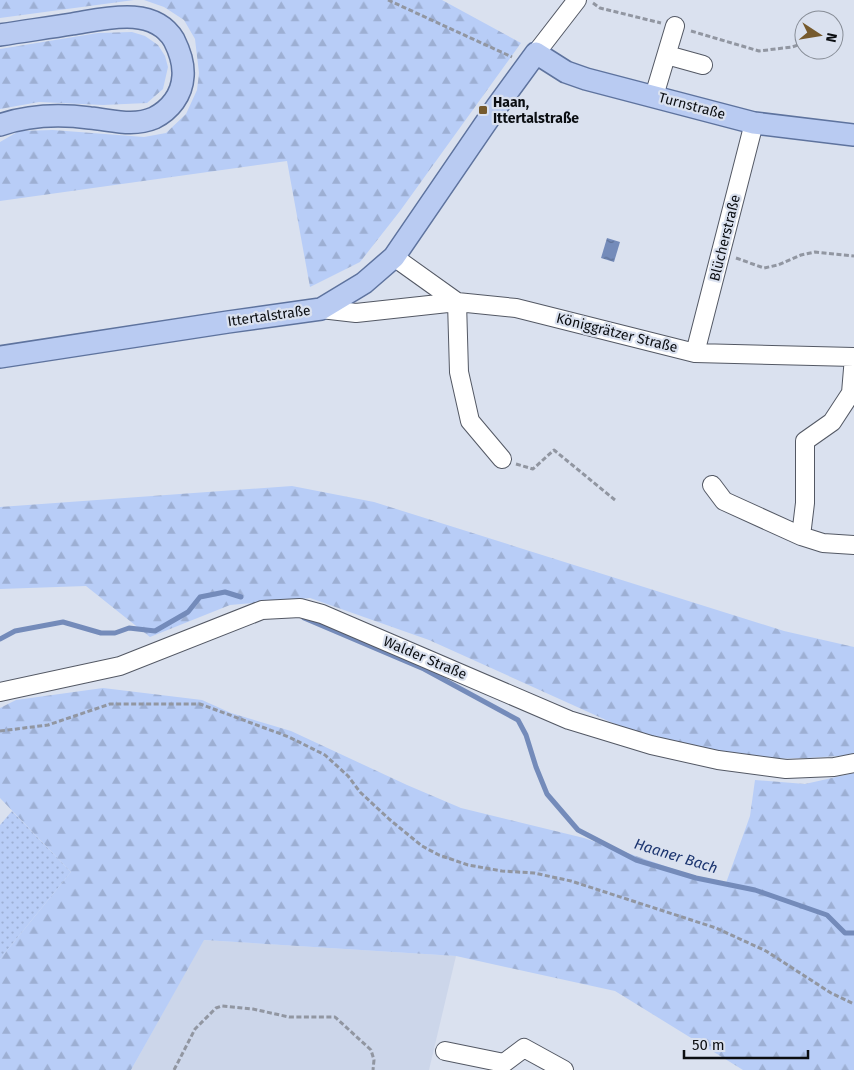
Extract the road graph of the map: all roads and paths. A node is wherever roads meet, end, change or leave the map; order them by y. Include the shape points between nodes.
1 (388, 0) edge
2 (577, 0) edge
3 (588, 0) edge
4 (675, 26) junction
5 (0, 35) edge
6 (794, 46) edge
7 (667, 55) junction
8 (532, 59) junction
9 (703, 65) dead end
10 (654, 96) junction
11 (754, 124) junction
12 (0, 125) edge
13 (854, 135) edge
14 (720, 254) junction
15 (854, 256) edge
16 (394, 257) junction
17 (457, 302) junction
18 (321, 309) junction
19 (695, 353) junction
20 (0, 357) edge
21 (854, 357) edge
22 (502, 460) joint
23 (712, 485) dead end
24 (615, 500) dead end
25 (801, 536) junction
26 (854, 545) edge
27 (0, 692) edge
28 (0, 731) edge
29 (854, 763) edge
30 (854, 1004) edge
31 (445, 1051) dead end
32 (174, 1070) edge
33 (372, 1070) edge
34 (564, 1070) edge

1 - 8 path
2 - 8 street
3 - 4 path via 600,8
4 - 6 path via 759,50
4 - 7 street
5 - 12 main road via 114,18 141,18 155,23 171,35 183,66 179,94 165,112 153,118 123,123 42,116
7 - 9 street
7 - 10 street
8 - 10 main road, Turnstraße via 586,79
8 - 16 main road, Ittertalstraße
10 - 11 main road, Turnstraße
11 - 13 main road, Turnstraße
11 - 14 street, Blücherstraße
14 - 15 path via 764,268 815,252
14 - 19 street, Blücherstraße
16 - 17 street, Königgrätzer Straße
16 - 18 main road, Ittertalstraße via 364,283
17 - 18 street via 356,313
17 - 19 street, Königgrätzer Straße via 516,308
17 - 22 street via 458,372 470,421
18 - 20 main road, Ittertalstraße
19 - 21 street, Königgrätzer Straße
21 - 25 street via 851,393 832,422 806,441
22 - 24 path via 533,469 554,450
23 - 25 street via 724,501
25 - 26 street via 822,543
27 - 29 street, Walder Straße via 120,666 262,610 300,608 322,614 569,720 651,745 718,760 786,769
28 - 30 path via 48,725 110,704 200,704 289,737 325,755 389,819 422,846 439,855 502,871 534,873 571,881 716,928 766,951
31 - 34 street via 504,1063 524,1048
32 - 33 path via 195,1029 222,1006 253,1009 289,1018 335,1017 371,1050

